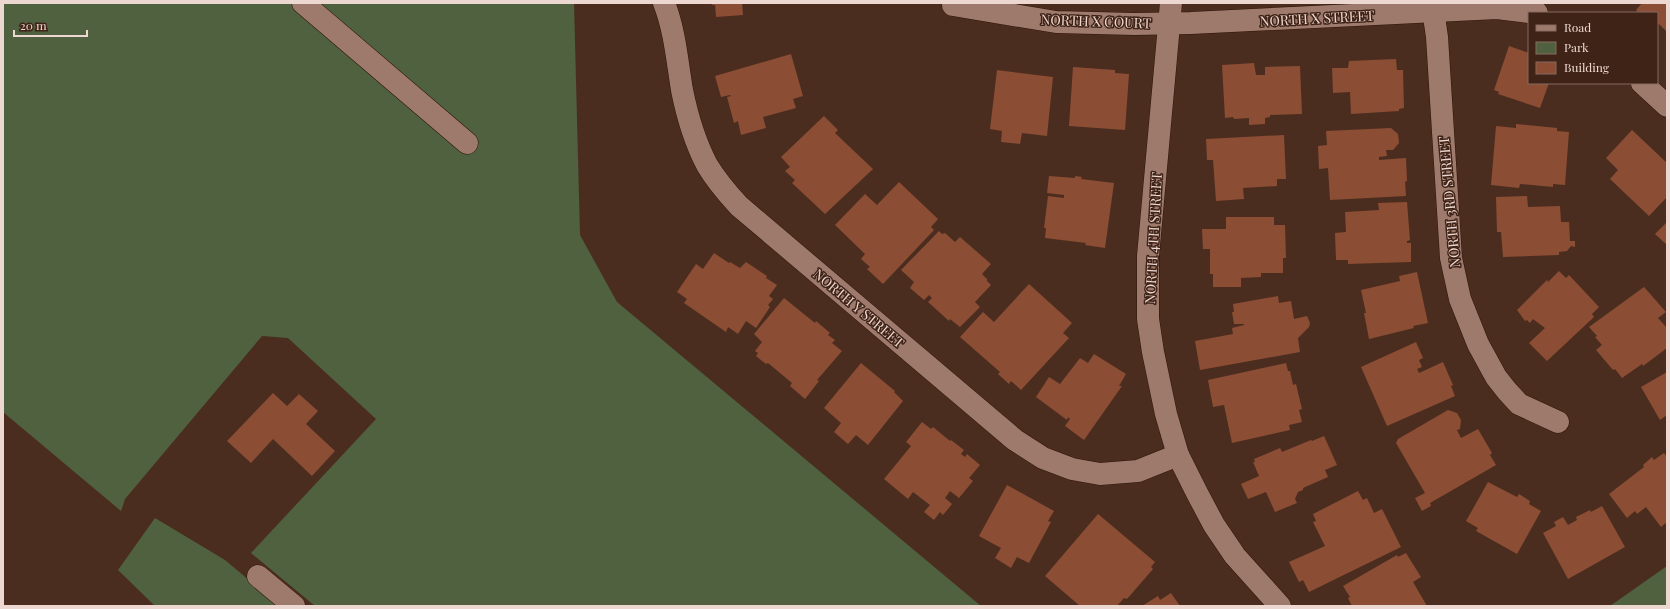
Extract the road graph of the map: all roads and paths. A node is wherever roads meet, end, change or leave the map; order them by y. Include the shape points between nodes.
1 (303, 3) edge
2 (664, 3) edge
3 (953, 4) dead end
4 (1432, 8) edge
5 (1528, 12) edge
6 (1170, 13) edge
7 (1643, 84) edge
8 (1667, 106) edge
9 (467, 143) dead end
10 (1558, 422) dead end
11 (1178, 455) junction
12 (258, 576) dead end
13 (294, 606) edge
14 (1280, 606) edge

1 - 9 street
2 - 11 street, NORTH Y STREET via 673,33 688,116 707,164 739,206 1015,440 1043,458 1072,469 1100,474 1138,470
3 - 6 street, NORTH X COURT via 1056,22
4 - 5 street, NORTH X STREET via 1497,8
4 - 6 street, NORTH X STREET
4 - 10 street, NORTH 3RD STREET via 1437,38 1451,258 1460,299 1478,344 1506,391 1518,404
6 - 11 street, NORTH 4TH STREET via 1148,256 1148,319 1166,414
7 - 8 street
11 - 14 street, NORTH 4TH STREET via 1214,525 1235,556
12 - 13 street

